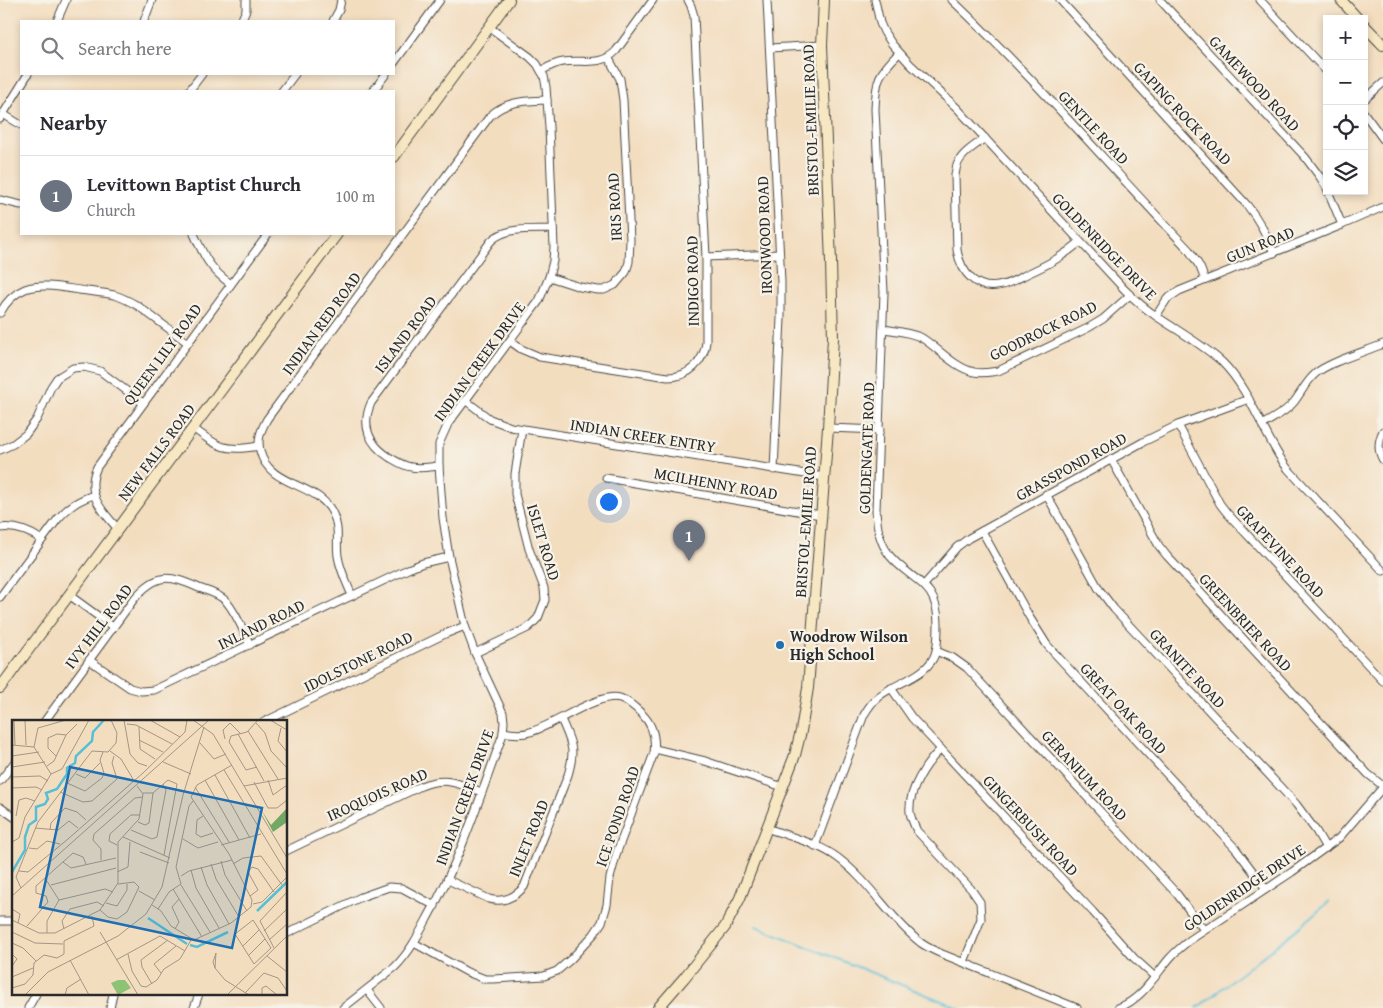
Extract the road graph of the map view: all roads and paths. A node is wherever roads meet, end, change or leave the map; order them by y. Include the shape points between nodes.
1 (66, 0) edge
2 (152, 0) edge
3 (246, 0) edge
4 (341, 0) edge
5 (440, 0) edge
6 (509, 0) edge
7 (653, 0) edge
8 (688, 0) edge
9 (767, 0) edge
10 (824, 0) edge
11 (876, 0) edge
12 (952, 0) edge
13 (1060, 0) edge
14 (1160, 0) edge
15 (1260, 0) edge
16 (1341, 0) edge
17 (1354, 15) edge
18 (57, 20) edge
19 (144, 20) edge
20 (242, 20) edge
21 (334, 20) edge
22 (489, 27) junction
23 (1368, 29) edge
24 (822, 45) junction
25 (1383, 45) edge
26 (770, 48) junction
27 (899, 53) junction
28 (608, 57) junction
29 (395, 62) edge
30 (1323, 68) edge
31 (541, 71) junction
32 (27, 75) edge
33 (201, 75) edge
34 (293, 75) edge
35 (385, 75) edge
36 (1383, 83) edge
37 (191, 90) edge
38 (283, 90) edge
39 (374, 90) edge
40 (1368, 96) edge
41 (547, 100) junction
42 (2, 117) edge
43 (1368, 118) edge
44 (20, 126) edge
45 (985, 138) junction
46 (1383, 139) edge
47 (395, 156) edge
48 (1323, 181) edge
49 (1330, 195) edge
50 (0, 200) edge
51 (20, 205) edge
52 (1383, 207) edge
53 (1342, 225) junction
54 (553, 229) junction
55 (194, 235) edge
56 (267, 235) edge
57 (336, 235) edge
58 (1080, 242) junction
59 (1274, 253) junction
60 (779, 254) junction
61 (706, 257) junction
62 (549, 278) junction
63 (1205, 280) junction
64 (231, 284) junction
65 (1130, 295) junction
66 (0, 313) edge
67 (1156, 316) junction
68 (884, 329) junction
69 (510, 341) junction
70 (188, 343) junction
71 (1383, 344) edge
72 (1248, 399) junction
73 (466, 400) junction
74 (143, 403) junction
75 (1262, 425) junction
76 (1178, 426) junction
77 (193, 428) junction
78 (828, 428) junction
79 (522, 429) junction
80 (880, 430) junction
81 (1383, 431) edge
82 (259, 446) junction
83 (0, 450) edge
84 (1111, 459) junction
85 (1383, 460) edge
86 (438, 466) junction
87 (774, 470) junction
88 (606, 478) dead end
89 (824, 478) junction
90 (1046, 494) junction
91 (94, 495) junction
92 (821, 516) junction
93 (0, 528) edge
94 (118, 529) junction
95 (982, 531) junction
96 (42, 540) junction
97 (449, 557) junction
98 (1383, 571) edge
99 (924, 585) junction
100 (69, 595) junction
101 (352, 596) junction
102 (0, 597) edge
103 (465, 626) junction
104 (113, 627) junction
105 (250, 645) junction
106 (936, 651) junction
107 (475, 653) junction
108 (89, 660) junction
109 (1383, 681) edge
110 (0, 688) edge
111 (891, 688) junction
112 (561, 719) junction
113 (45, 720) edge
114 (268, 720) edge
115 (504, 732) junction
116 (655, 749) junction
117 (941, 749) junction
118 (12, 766) edge
119 (0, 781) edge
120 (783, 786) junction
121 (1383, 786) edge
122 (482, 792) junction
123 (0, 807) edge
124 (12, 816) edge
125 (767, 828) junction
126 (815, 846) junction
127 (1326, 848) junction
128 (288, 849) edge
129 (448, 880) junction
130 (1266, 889) junction
131 (435, 906) junction
132 (1204, 930) junction
133 (288, 933) edge
134 (414, 943) junction
135 (964, 962) junction
136 (1155, 977) junction
137 (367, 990) junction
138 (35, 996) edge
139 (198, 996) edge
140 (28, 1008) edge
141 (194, 1008) edge
142 (343, 1008) edge
143 (381, 1008) edge
144 (658, 1008) edge
145 (1077, 1008) edge
146 (1118, 1008) edge

1 - 18 street
2 - 19 street
3 - 20 street
4 - 21 street
5 - 29 street
6 - 22 street
7 - 28 street
8 - 61 street, INDIGO ROAD via 694,16
9 - 26 street, IRONWOOD ROAD
10 - 24 street, BRISTOL-EMILIE ROAD
11 - 27 street, GOLDENRIDGE DRIVE via 880,24
12 - 63 street, GENTLE ROAD via 1023,70 1189,250
13 - 59 street, GAPING ROCK ROAD via 1259,219
14 - 48 street, GAMEWOOD ROAD
15 - 30 street
16 - 17 street
22 - 31 street, INDIAN CREEK DRIVE via 530,57
22 - 47 street
23 - 25 street
24 - 26 street
24 - 78 street, BRISTOL-EMILIE ROAD via 833,312
26 - 60 street, IRONWOOD ROAD
27 - 45 street, GOLDENRIDGE DRIVE
27 - 68 street, GOLDENGATE ROAD via 881,73 876,90
28 - 31 street via 596,62 564,62
28 - 62 street, IRIS ROAD via 620,79 623,100 630,240 628,268 616,285 604,290
31 - 41 street, INDIAN CREEK DRIVE
32 - 42 street
33 - 37 street
34 - 38 street
35 - 39 street
36 - 40 street
41 - 54 street, INDIAN CREEK DRIVE
41 - 82 street, INDIAN RED ROAD via 514,102 490,116 267,419 260,433
42 - 44 street
43 - 46 street
45 - 58 street, GOLDENRIDGE DRIVE
45 - 58 street via 962,158 955,175 957,250 969,278 980,285 1003,285 1058,259
49 - 53 street
50 - 51 street
52 - 53 street, GUN ROAD
53 - 59 street, GUN ROAD
54 - 62 street, INDIAN CREEK DRIVE via 554,254
54 - 86 street, ISLAND ROAD via 511,231 491,241 372,403 366,421 370,438 377,447 404,466
55 - 64 street via 209,264
56 - 64 street, QUEEN LILY ROAD
57 - 77 street, NEW FALLS ROAD
58 - 65 street, GOLDENRIDGE DRIVE
59 - 63 street, GUN ROAD
60 - 61 street
60 - 87 street, IRONWOOD ROAD via 781,318
61 - 69 street, INDIGO ROAD via 706,348 698,363 681,376 653,376 540,357
62 - 69 street, INDIAN CREEK DRIVE via 539,301
63 - 67 street, GUN ROAD via 1172,295
64 - 70 street, QUEEN LILY ROAD
65 - 67 street, GOLDENRIDGE DRIVE
65 - 68 street, GOODROCK ROAD via 1088,328 998,371 968,370 915,335
66 - 70 street via 9,299 32,287 113,295 138,306
67 - 72 street, GOLDENRIDGE DRIVE via 1222,363
68 - 80 street, GOLDENGATE ROAD
69 - 73 street, INDIAN CREEK DRIVE
70 - 74 street, QUEEN LILY ROAD
71 - 75 street via 1316,373 1293,403
72 - 75 street, GOLDENRIDGE DRIVE
72 - 76 street, GRASSPOND ROAD
73 - 79 street, INDIAN CREEK ENTRY via 490,419
73 - 86 street, INDIAN CREEK DRIVE via 445,429 439,444
74 - 83 street via 96,369 73,368 57,378 26,434
74 - 91 street, QUEEN LILY ROAD via 97,466 93,479
75 - 98 street, GOLDENRIDGE DRIVE via 1288,469
76 - 84 street, GRASSPOND ROAD
76 - 109 street, GRAPEVINE ROAD via 1227,513
77 - 82 street via 230,449
77 - 94 street, NEW FALLS ROAD
78 - 80 street
78 - 89 street, BRISTOL-EMILIE ROAD
79 - 87 street, INDIAN CREEK ENTRY
79 - 107 street, ISLET ROAD via 515,494 529,549 544,588 544,607 528,628
80 - 99 street, GOLDENGATE ROAD via 877,529 891,557
81 - 85 street via 1379,442
82 - 101 street via 263,460 274,474 318,495 328,505 336,523 340,565
84 - 90 street, GRASSPOND ROAD
84 - 121 street, GREENBRIER ROAD via 1167,556
86 - 97 street, INDIAN CREEK DRIVE
87 - 89 street, INDIAN CREEK ENTRY
88 - 92 street, MCILHENNY ROAD
89 - 92 street, BRISTOL-EMILIE ROAD
90 - 95 street, GRASSPOND ROAD
90 - 127 street, GRANITE ROAD via 1099,589 1114,609 1296,804
91 - 94 street
91 - 96 street via 69,507
92 - 120 street, BRISTOL-EMILIE ROAD via 805,710
93 - 96 street via 21,529
94 - 100 street, NEW FALLS ROAD
95 - 99 street, GRASSPOND ROAD via 957,547
95 - 130 street, GREAT OAK ROAD via 1047,645 1236,848
96 - 102 street
97 - 101 street, INLAND ROAD via 408,569
97 - 103 street, INDIAN CREEK DRIVE
99 - 106 street, GOLDENGATE ROAD via 936,604 938,614
100 - 104 street
100 - 110 street, NEW FALLS ROAD
101 - 105 street, INLAND ROAD
103 - 107 street, INDIAN CREEK DRIVE
103 - 114 street, IDOLSTONE ROAD
104 - 105 street, IVY HILL ROAD via 143,588 155,581 172,579 184,581 225,600
104 - 108 street, IVY HILL ROAD
105 - 108 street, INLAND ROAD via 148,691 130,688
106 - 111 street via 925,668
106 - 132 street, GERANIUM ROAD via 967,668 1177,894
107 - 115 street, INDIAN CREEK DRIVE via 503,713
108 - 113 street, IVY HILL ROAD
111 - 117 street, GINGERBUSH ROAD via 912,718
111 - 126 street via 876,698 864,715
112 - 115 street, ICE POND ROAD via 533,732
112 - 116 street, ICE POND ROAD via 605,699 621,698 649,723
112 - 129 street, INLET ROAD via 572,746 572,761 524,888 506,900 495,901
115 - 122 street, INDIAN CREEK DRIVE
116 - 120 street
116 - 134 street, ICE POND ROAD via 617,852 604,915 594,934 564,967 544,976 485,979
117 - 135 street via 921,775 911,799 910,813 917,831 980,902 981,919
117 - 136 street, GINGERBUSH ROAD
118 - 119 street
120 - 125 street, BRISTOL-EMILIE ROAD
121 - 127 street, GOLDENRIDGE DRIVE via 1344,833
122 - 128 street, IROQUOIS ROAD via 448,781 433,781
122 - 129 street, INDIAN CREEK DRIVE
123 - 124 street
125 - 126 street
125 - 144 street, BRISTOL-EMILIE ROAD via 726,927
126 - 135 street via 848,867 922,944
127 - 130 street, GOLDENRIDGE DRIVE
129 - 131 street, INDIAN CREEK DRIVE
130 - 132 street, GOLDENRIDGE DRIVE
131 - 133 street via 402,888 389,887
131 - 134 street, INDIAN CREEK DRIVE
132 - 136 street, GOLDENRIDGE DRIVE via 1177,951
134 - 137 street, INDIAN CREEK DRIVE via 395,967
135 - 145 street
136 - 146 street, GOLDENRIDGE DRIVE via 1134,1000
137 - 142 street, INDIAN CREEK DRIVE
137 - 143 street
138 - 140 street
139 - 141 street

